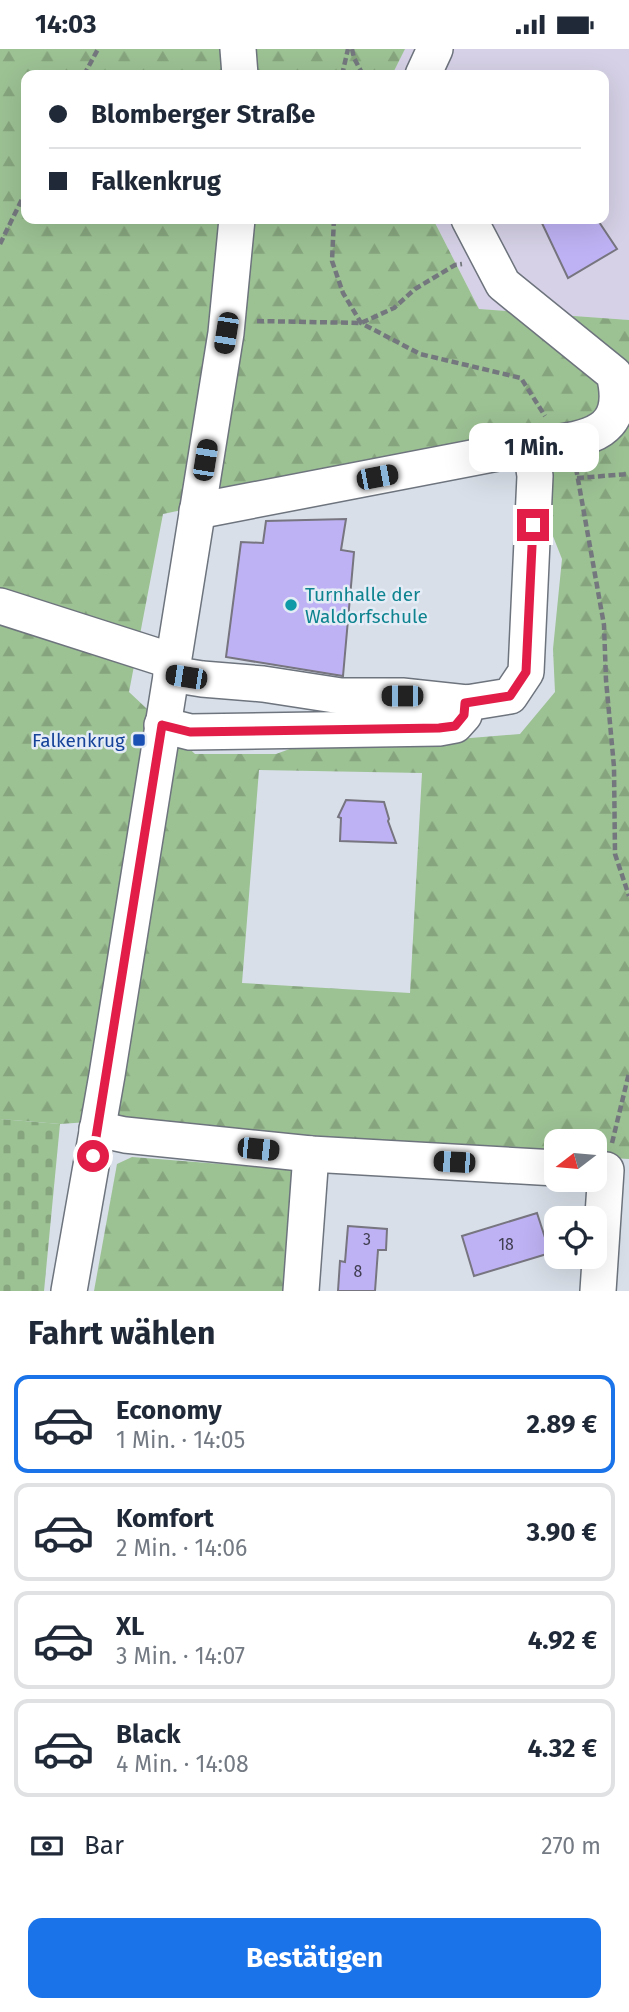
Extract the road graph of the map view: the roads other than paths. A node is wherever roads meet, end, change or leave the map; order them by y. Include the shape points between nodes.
1 (238, 49) edge
2 (435, 49) edge
3 (240, 70) edge
4 (425, 70) edge
5 (237, 224) edge
6 (472, 224) edge
7 (531, 448) junction
8 (197, 511) junction
9 (0, 606) edge
10 (171, 668) junction
11 (465, 703) junction
12 (162, 725) junction
13 (97, 1129) junction
14 (311, 1154) junction
15 (544, 1167) edge
16 (610, 1171) edge
17 (69, 1291) edge
18 (301, 1291) edge
19 (598, 1291) edge

1 - 3 street
2 - 4 street
5 - 8 street via 229,314
6 - 7 street via 503,284 614,374 623,389 626,409 621,422 605,432
7 - 8 street
7 - 11 street via 534,476 526,672 510,696
8 - 10 street
9 - 10 street
10 - 11 street via 202,679 341,696
10 - 12 street
11 - 12 street via 464,715 455,726 439,728 190,732
12 - 13 street
13 - 14 street
13 - 17 street
14 - 15 street
14 - 18 street
16 - 19 street

